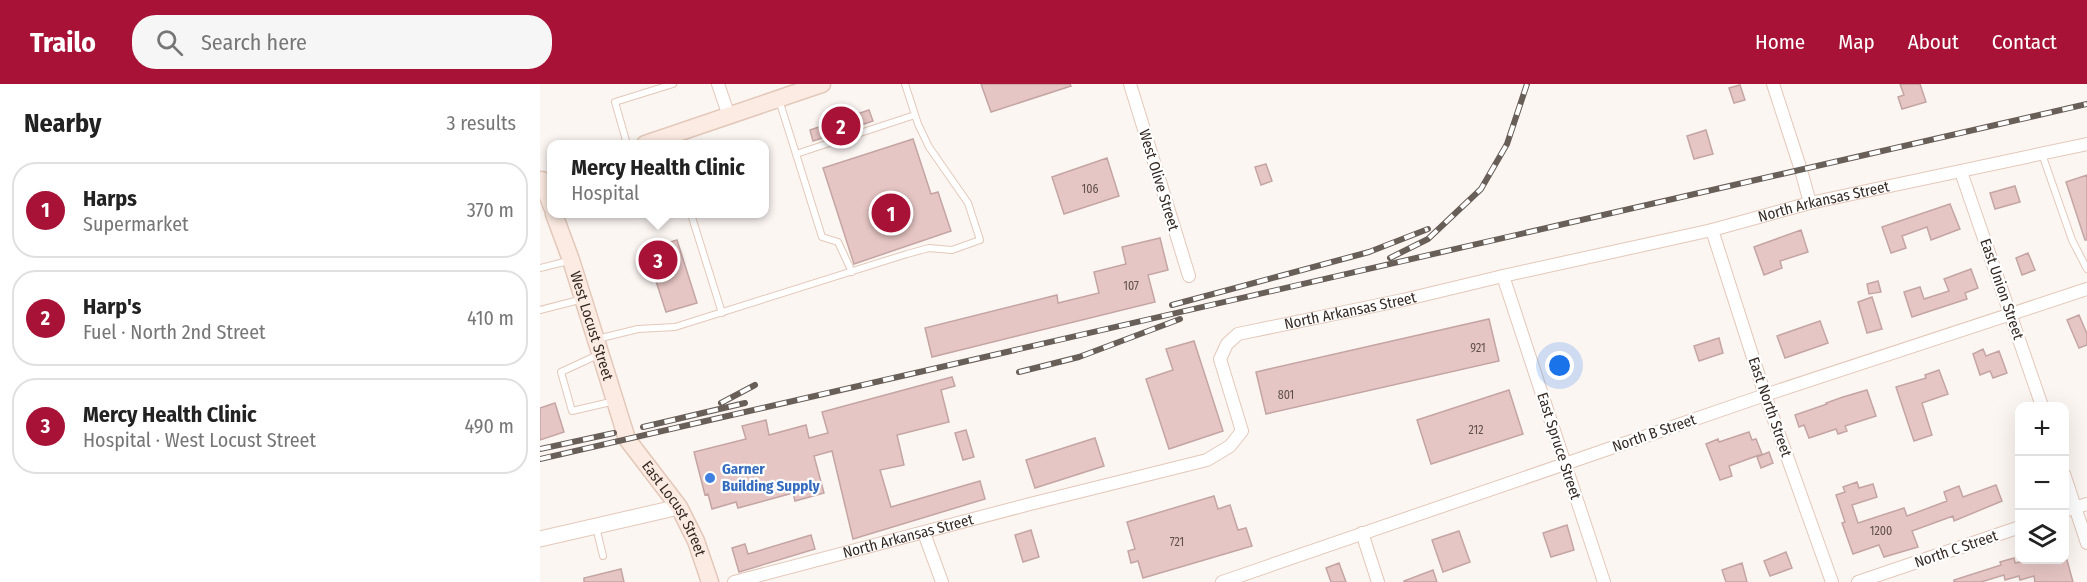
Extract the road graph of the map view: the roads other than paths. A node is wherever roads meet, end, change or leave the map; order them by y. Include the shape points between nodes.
1 (673, 84) edge
2 (718, 84) edge
3 (822, 84) edge
4 (905, 84) edge
5 (1130, 84) edge
6 (1773, 84) edge
7 (779, 99) junction
8 (915, 115) junction
9 (729, 116) junction
10 (626, 140) edge
11 (669, 140) edge
12 (2087, 144) edge
13 (796, 154) junction
14 (2042, 154) junction
15 (1961, 172) junction
16 (1810, 203) junction
17 (556, 218) edge
18 (693, 218) edge
19 (1712, 230) junction
20 (571, 260) junction
21 (540, 268) edge
22 (2087, 269) edge
23 (852, 272) junction
24 (1189, 276) dead end
25 (1503, 276) junction
26 (2087, 289) edge
27 (583, 299) junction
28 (540, 310) edge
29 (722, 313) junction
30 (2010, 314) junction
31 (598, 346) junction
32 (1765, 395) junction
33 (615, 400) junction
34 (2041, 402) edge
35 (627, 439) joint
36 (1565, 464) junction
37 (2069, 488) edge
38 (679, 507) junction
39 (2076, 508) edge
40 (596, 526) junction
41 (2015, 528) edge
42 (924, 532) junction
43 (1362, 532) junction
44 (540, 539) edge
45 (2087, 543) edge
46 (603, 556) dead end
47 (711, 582) edge
48 (734, 582) edge
49 (942, 582) edge
50 (1222, 582) edge
51 (1378, 582) edge
52 (1604, 582) edge
53 (1832, 582) edge
54 (1858, 582) edge

1 - 10 lane via 615,102
2 - 9 street
3 - 7 main road
4 - 8 lane
5 - 24 street, West Olive Street
6 - 16 street
7 - 9 main road
7 - 13 lane
8 - 13 lane
8 - 23 lane via 929,147 968,203 980,240 952,250 929,248
9 - 11 main road
12 - 14 street, North Arkansas Street
13 - 23 lane via 822,237 838,242
14 - 15 street, North Arkansas Street
14 - 22 lane via 2072,240
15 - 16 street, North Arkansas Street
15 - 30 street, East Union Street
16 - 19 street, North Arkansas Street
17 - 20 main road, West Locust Street
18 - 29 lane
19 - 25 street, North Arkansas Street
19 - 32 street, East North Street
20 - 21 lane
20 - 27 main road, West Locust Street
23 - 29 lane
25 - 36 street, East Spruce Street
25 - 42 street, North Arkansas Street via 1238,334 1227,344 1221,359 1242,431 1230,446 1207,460
26 - 30 street, North B Street
27 - 28 lane
27 - 31 main road, West Locust Street
29 - 31 lane via 675,327 638,329
30 - 32 street, North B Street
30 - 34 street, East Union Street
31 - 33 main road, West Locust Street
31 - 33 lane via 561,372 572,411
32 - 36 street, North B Street
32 - 53 street, East North Street
33 - 35 main road, West Locust Street
35 - 38 main road, East Locust Street
36 - 43 street, North B Street
36 - 52 street, East Spruce Street
37 - 39 street
38 - 40 street
38 - 47 main road, East Locust Street
39 - 45 street
40 - 44 street
40 - 46 lane
41 - 54 street, North C Street
42 - 48 street, North Arkansas Street
42 - 49 street
43 - 50 street, North B Street
43 - 51 street

